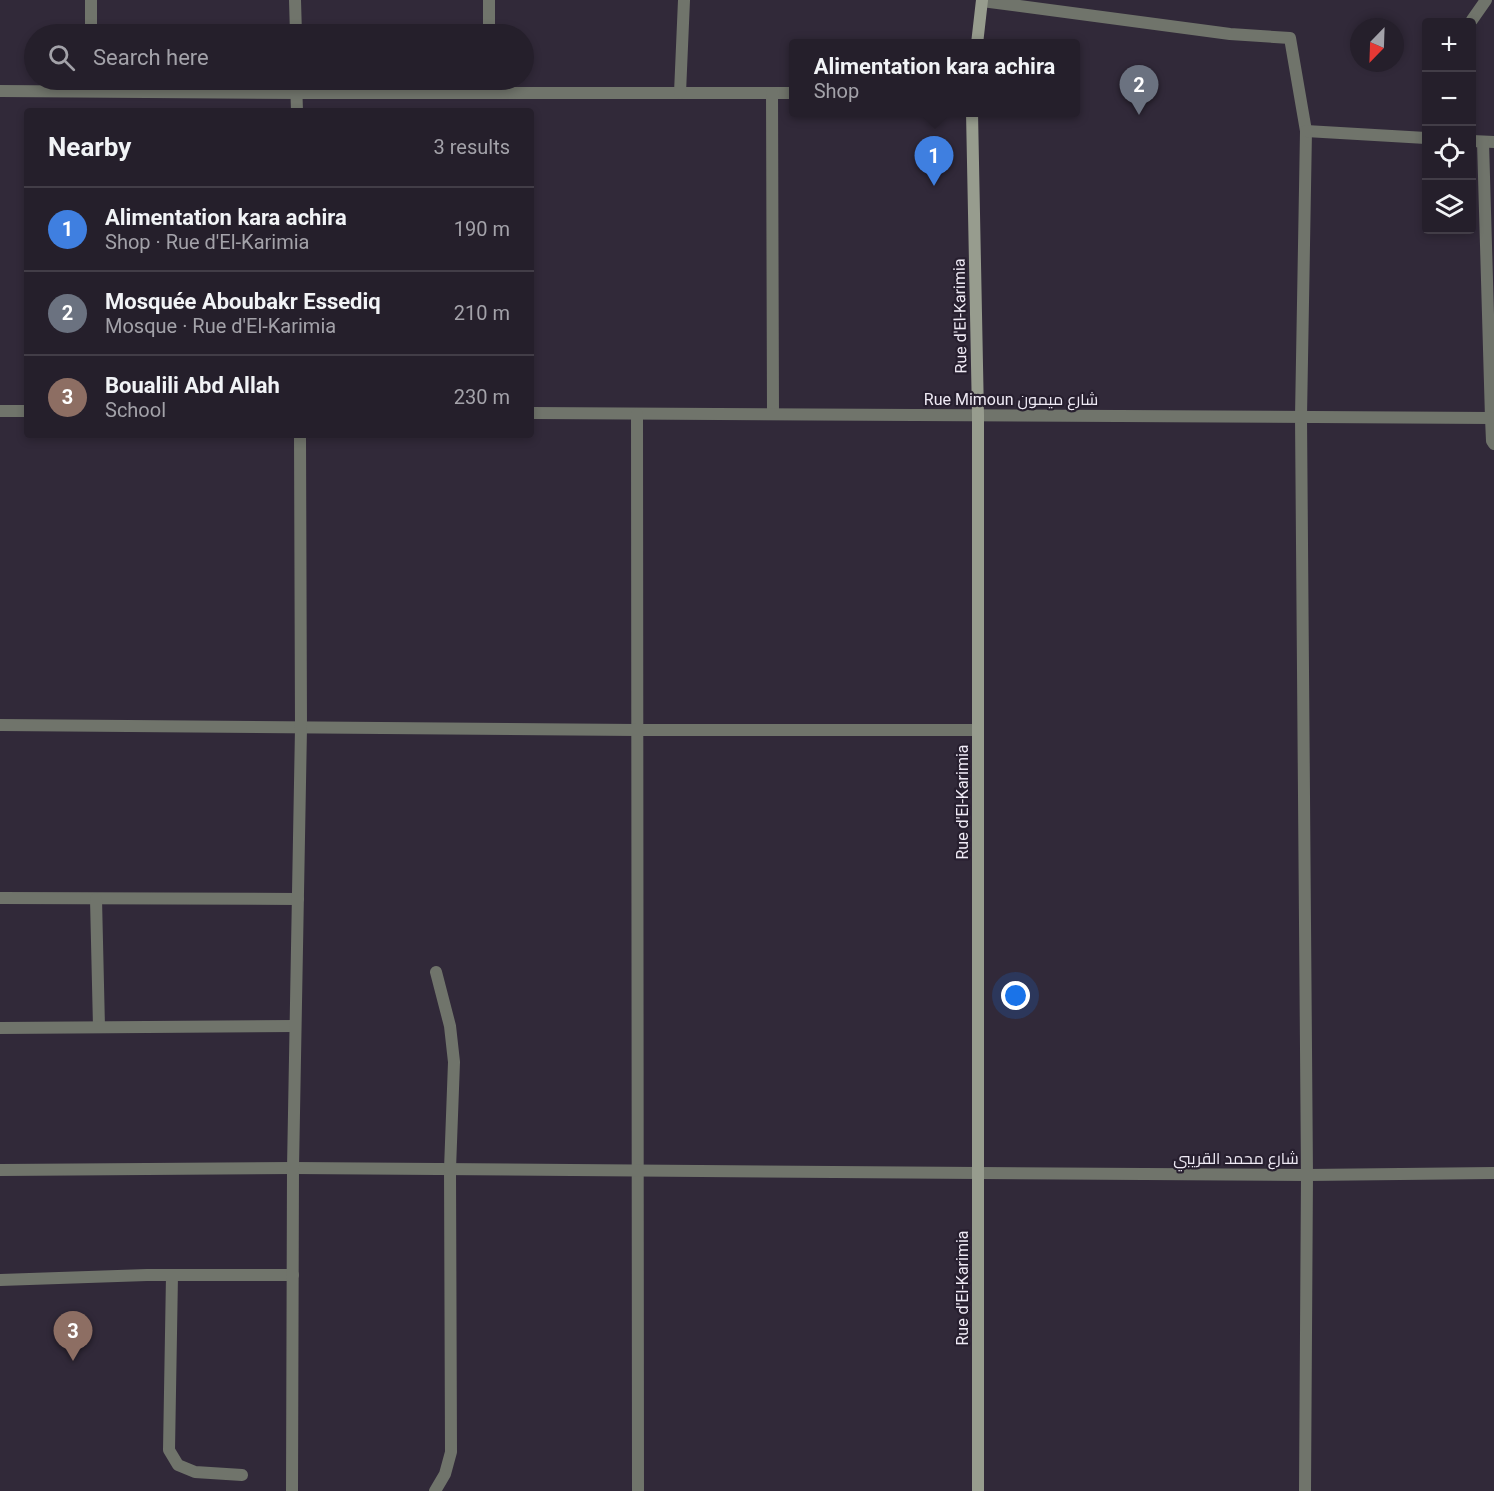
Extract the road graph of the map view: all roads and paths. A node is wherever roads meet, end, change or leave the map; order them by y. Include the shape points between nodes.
1 (92, 0) edge
2 (295, 0) edge
3 (489, 0) edge
4 (684, 0) edge
5 (982, 0) edge
6 (1486, 0) edge
7 (1474, 18) edge
8 (91, 24) edge
9 (296, 24) edge
10 (489, 24) edge
11 (978, 39) edge
12 (24, 90) edge
13 (208, 90) edge
14 (297, 90) edge
15 (0, 91) edge
16 (297, 93) junction
17 (489, 93) joint
18 (680, 93) junction
19 (772, 93) junction
20 (789, 93) edge
21 (297, 108) edge
22 (972, 117) edge
23 (1306, 131) junction
24 (1422, 138) edge
25 (1483, 142) edge
26 (1492, 367) edge
27 (0, 411) edge
28 (24, 411) edge
29 (534, 413) edge
30 (637, 414) junction
31 (773, 414) junction
32 (978, 415) junction
33 (1300, 417) junction
34 (1491, 418) junction
35 (300, 438) edge
36 (1494, 444) edge
37 (0, 725) edge
38 (301, 728) junction
39 (636, 730) junction
40 (978, 730) junction
41 (0, 898) edge
42 (96, 899) junction
43 (298, 899) junction
44 (436, 972) dead end
45 (295, 1026) junction
46 (0, 1028) edge
47 (99, 1028) junction
48 (293, 1168) junction
49 (450, 1169) junction
50 (0, 1170) edge
51 (638, 1171) junction
52 (978, 1173) junction
53 (1494, 1173) edge
54 (1307, 1175) junction
55 (172, 1275) junction
56 (292, 1275) junction
57 (0, 1280) edge
58 (242, 1475) dead end
59 (292, 1491) edge
60 (435, 1491) edge
61 (638, 1491) edge
62 (978, 1491) edge
63 (1305, 1491) edge

1 - 8 street
2 - 9 street
3 - 10 street
4 - 18 street
5 - 11 main road
5 - 23 street via 1230,34 1290,38
6 - 7 street
12 - 15 street
13 - 16 street
14 - 16 street
16 - 17 street
16 - 21 street
17 - 18 street
18 - 19 street
19 - 20 street
19 - 31 street
22 - 32 main road, Rue d'El-Karimia
23 - 24 street
23 - 33 street
25 - 26 street
26 - 34 street
27 - 28 street
29 - 30 street, Rue Mimoun شارع ميمون
30 - 31 street, Rue Mimoun شارع ميمون
30 - 39 street
31 - 32 street, Rue Mimoun شارع ميمون
32 - 33 street, Rue Mimoun شارع ميمون
32 - 40 main road, Rue d'El-Karimia
33 - 34 street, Rue Mimoun شارع ميمون
33 - 54 street
34 - 36 street
35 - 38 street
37 - 38 street
38 - 39 street
38 - 43 street
39 - 40 street
39 - 51 street
40 - 52 main road, Rue d'El-Karimia
41 - 42 street
42 - 43 street
42 - 47 street
43 - 45 street
44 - 49 street via 450,1026 454,1062
45 - 47 street
45 - 48 street
46 - 47 street
48 - 49 street, شارع محمد القريبي
48 - 50 street, شارع محمد القريبي
48 - 56 street
49 - 51 street, شارع محمد القريبي
49 - 60 street via 451,1452
51 - 52 street, شارع محمد القريبي
51 - 61 street
52 - 54 street, شارع محمد القريبي
52 - 62 main road, Rue d'El-Karimia
53 - 54 street, شارع محمد القريبي
54 - 63 street
55 - 56 street
55 - 57 street
55 - 58 street via 169,1450 178,1465 195,1472
56 - 59 street

